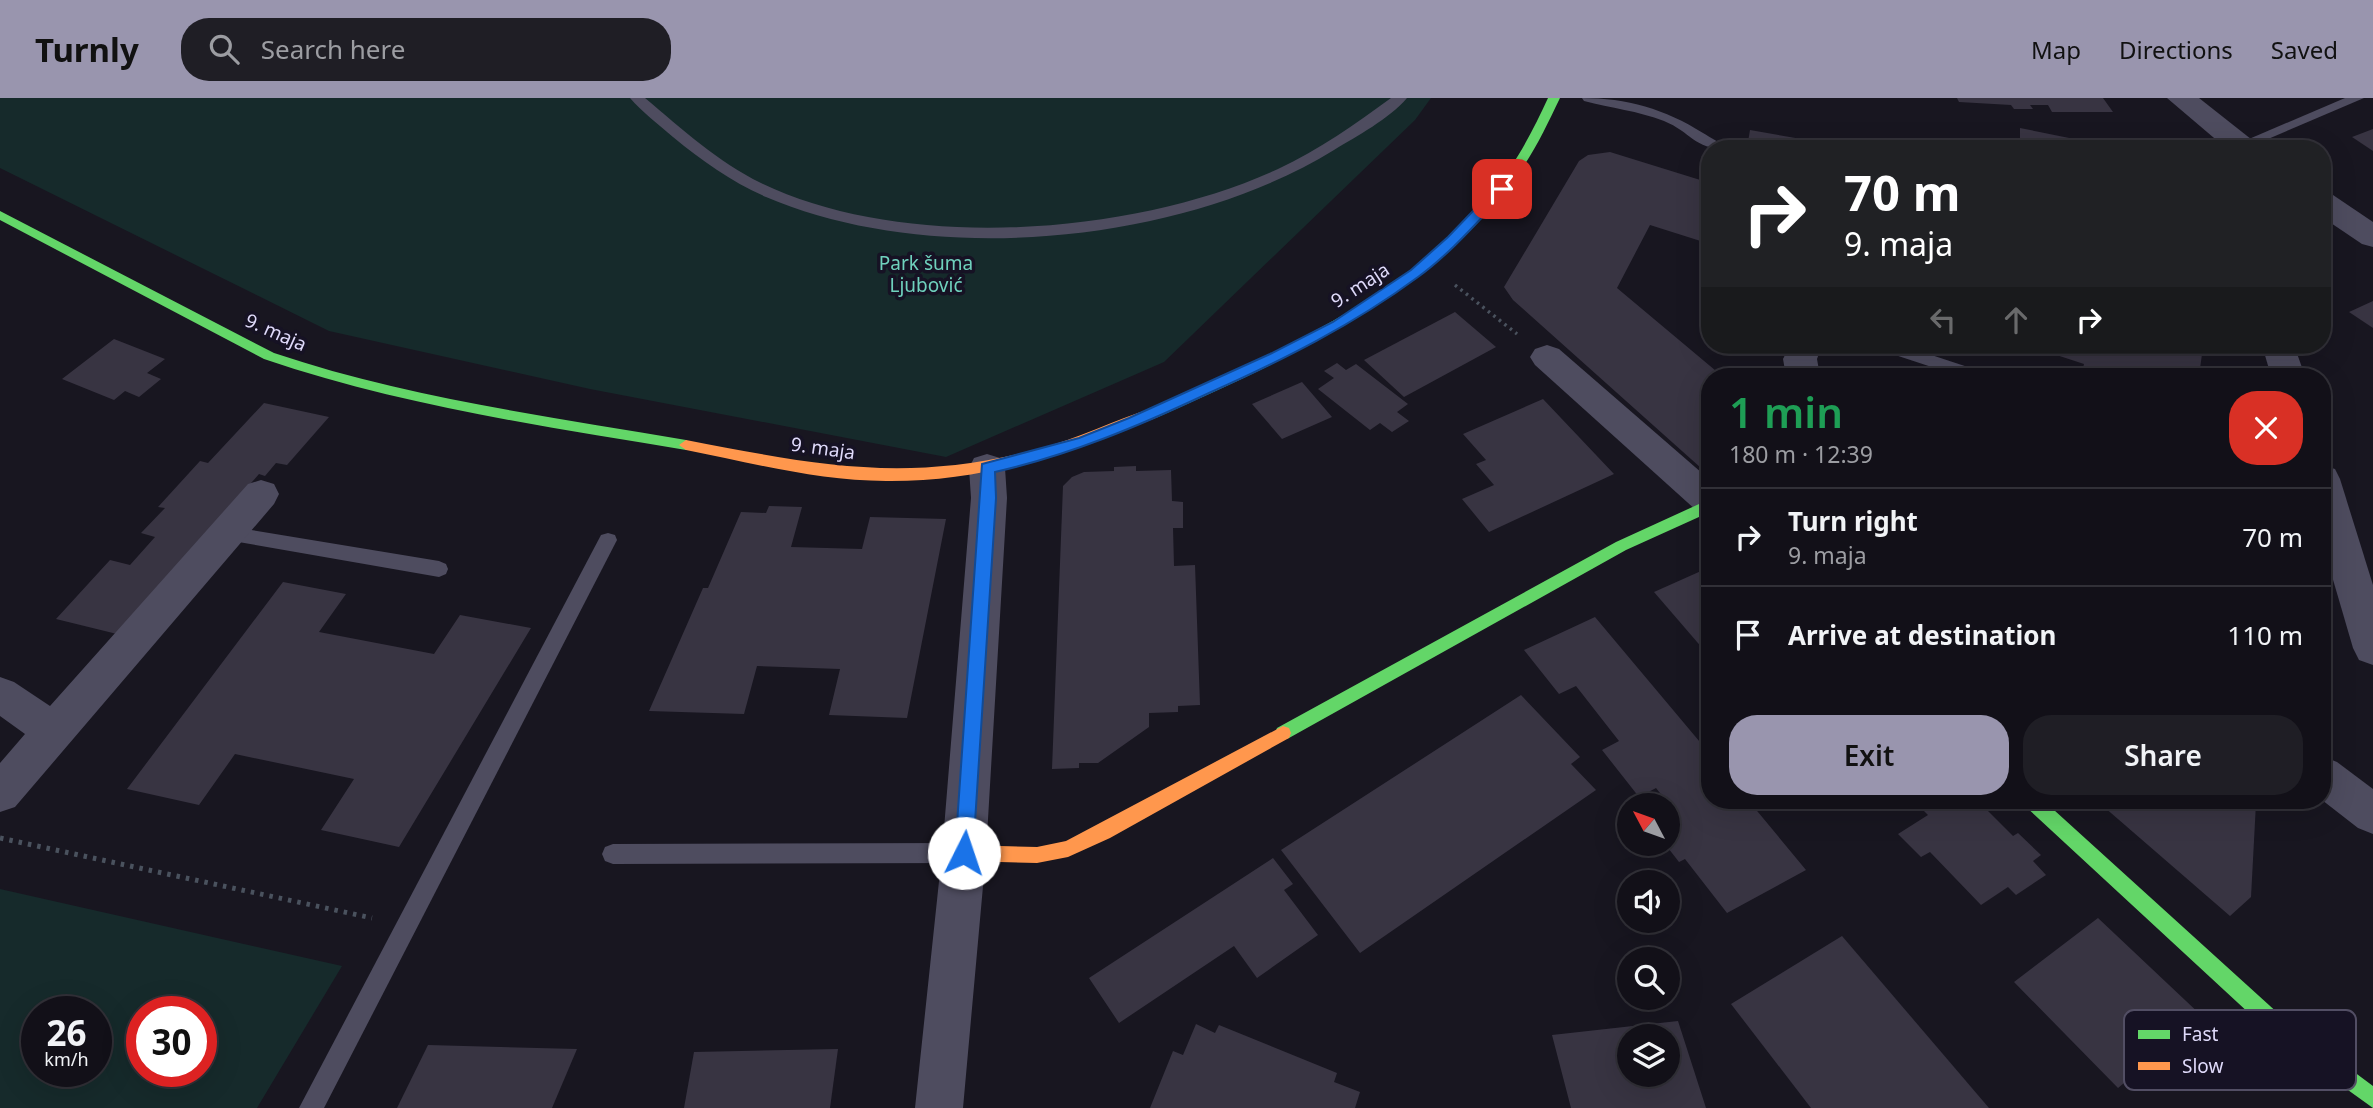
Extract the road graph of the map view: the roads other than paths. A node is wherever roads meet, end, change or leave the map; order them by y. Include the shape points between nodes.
1 (637, 98) edge
2 (1400, 98) edge
3 (1554, 98) edge
4 (1589, 98) edge
5 (2181, 98) edge
6 (2357, 98) edge
7 (1705, 140) edge
8 (2235, 140) edge
9 (2260, 140) edge
10 (2331, 207) edge
11 (0, 215) edge
12 (2368, 228) edge
13 (2331, 238) edge
14 (1910, 354) edge
15 (1548, 357) road end
16 (1953, 368) edge
17 (987, 468) junction
18 (261, 494) dead end
19 (1701, 495) edge
20 (1701, 507) edge
21 (2331, 509) edge
22 (227, 533) junction
23 (608, 540) dead end
24 (439, 569) dead end
25 (2373, 648) edge
26 (0, 694) edge
27 (53, 731) junction
28 (2331, 782) edge
29 (0, 793) edge
30 (2041, 809) edge
31 (2373, 814) edge
32 (964, 853) junction
33 (613, 854) dead end
34 (2260, 1010) edge
35 (2356, 1085) edge
36 (2373, 1098) edge
37 (311, 1108) edge
38 (939, 1108) edge

1 - 2 lane via 737,176 787,199 853,219 936,232 1024,234 1109,225 1188,208 1267,180 1329,149
3 - 17 street, 9. maja via 1532,145 1502,189 1427,263 1359,313 1265,362 1084,442
4 - 7 lane via 1672,119
5 - 8 street
6 - 9 lane
10 - 12 street
11 - 17 street, 9. maja via 268,356 359,385 841,473 886,477
12 - 13 street
14 - 16 lane
15 - 19 street
17 - 32 street via 989,498
18 - 22 street
20 - 32 street via 1621,546 1068,849 1037,855
21 - 25 street
22 - 24 lane
22 - 27 street
23 - 37 lane
26 - 27 street
27 - 29 street
28 - 31 street
30 - 34 street
32 - 33 lane
32 - 38 street
35 - 36 street

